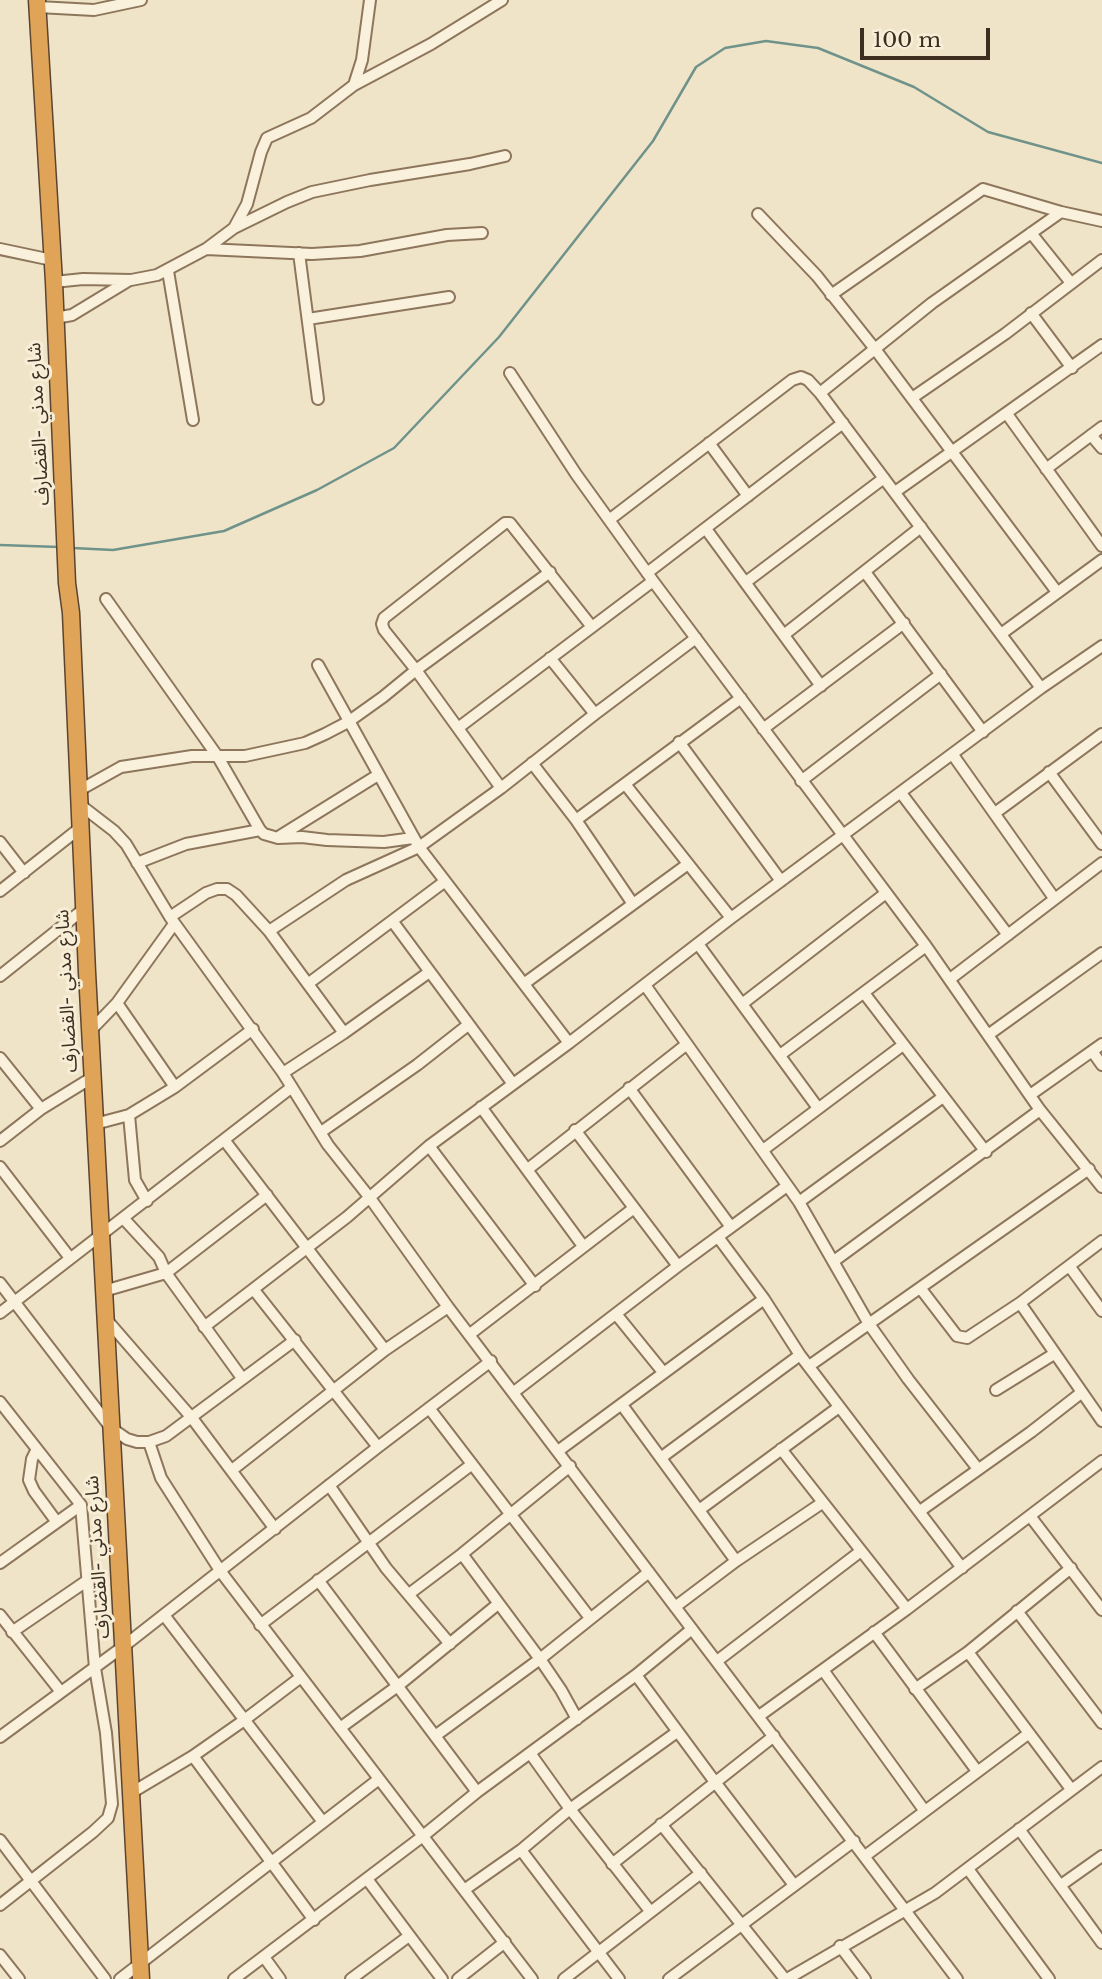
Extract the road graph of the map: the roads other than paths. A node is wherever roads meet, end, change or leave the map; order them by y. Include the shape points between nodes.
1 (141, 0) edge
2 (370, 0) edge
3 (502, 0) edge
4 (37, 4) edge
5 (355, 85) junction
6 (505, 156) dead end
7 (1061, 212) junction
8 (758, 214) dead end
9 (1102, 221) edge
10 (234, 228) junction
11 (482, 233) dead end
12 (1031, 233) junction
13 (0, 248) edge
14 (206, 249) junction
15 (299, 253) junction
16 (52, 260) junction
17 (1102, 260) edge
18 (168, 271) junction
19 (131, 280) junction
20 (54, 282) junction
21 (1071, 283) junction
22 (831, 295) junction
23 (449, 297) dead end
24 (1031, 313) junction
25 (55, 318) junction
26 (308, 319) junction
27 (1102, 345) edge
28 (875, 349) junction
29 (1072, 368) junction
30 (510, 373) dead end
31 (820, 393) junction
32 (912, 398) junction
33 (318, 399) dead end
34 (1007, 414) junction
35 (193, 420) dead end
36 (842, 423) junction
37 (1102, 427) edge
38 (1091, 435) junction
39 (709, 443) junction
40 (1102, 448) edge
41 (953, 452) junction
42 (1046, 469) junction
43 (884, 478) junction
44 (895, 492) junction
45 (748, 496) junction
46 (609, 520) junction
47 (920, 527) junction
48 (706, 529) junction
49 (1102, 546) edge
50 (1102, 560) edge
51 (550, 572) junction
52 (865, 572) junction
53 (650, 577) junction
54 (746, 582) junction
55 (1057, 592) junction
56 (106, 599) dead end
57 (904, 623) junction
58 (592, 626) junction
59 (785, 634) junction
60 (1001, 634) junction
61 (696, 638) junction
62 (1102, 646) edge
63 (550, 658) junction
64 (318, 665) dead end
65 (416, 670) junction
66 (941, 674) junction
67 (821, 686) junction
68 (1041, 688) junction
69 (741, 698) junction
70 (595, 714) junction
71 (348, 722) junction
72 (458, 728) junction
73 (763, 729) junction
74 (984, 732) junction
75 (1102, 734) edge
76 (679, 742) junction
77 (953, 755) junction
78 (218, 757) junction
79 (532, 763) junction
80 (1049, 772) junction
81 (378, 775) junction
82 (801, 781) junction
83 (625, 784) junction
84 (501, 788) junction
85 (901, 793) junction
86 (78, 797) junction
87 (995, 813) junction
88 (576, 820) junction
89 (80, 828) junction
90 (260, 830) junction
91 (843, 836) junction
92 (278, 838) junction
93 (0, 842) edge
94 (416, 843) junction
95 (1102, 844) edge
96 (137, 863) junction
97 (1102, 863) edge
98 (688, 864) junction
99 (24, 873) junction
100 (781, 881) junction
101 (444, 882) junction
102 (0, 891) edge
103 (886, 892) junction
104 (1054, 898) junction
105 (634, 904) junction
106 (84, 909) junction
107 (731, 918) junction
108 (172, 920) junction
109 (393, 922) junction
110 (269, 931) junction
111 (1008, 935) junction
112 (698, 944) junction
113 (926, 946) junction
114 (1102, 953) edge
115 (428, 972) junction
116 (0, 976) edge
117 (950, 979) junction
118 (309, 983) junction
119 (525, 983) junction
120 (645, 985) junction
121 (864, 993) junction
122 (117, 1003) junction
123 (742, 1004) junction
124 (468, 1025) junction
125 (253, 1029) junction
126 (91, 1030) junction
127 (344, 1033) junction
128 (988, 1035) junction
129 (569, 1043) junction
130 (687, 1044) junction
131 (1102, 1044) edge
132 (903, 1045) junction
133 (1092, 1051) junction
134 (780, 1055) junction
135 (0, 1058) edge
136 (1102, 1065) edge
137 (283, 1073) junction
138 (93, 1077) junction
139 (513, 1084) junction
140 (176, 1087) junction
141 (292, 1087) junction
142 (629, 1088) junction
143 (1030, 1095) junction
144 (943, 1097) junction
145 (481, 1107) junction
146 (818, 1108) junction
147 (41, 1109) junction
148 (1040, 1110) junction
149 (129, 1115) junction
150 (95, 1124) junction
151 (575, 1130) junction
152 (321, 1132) junction
153 (0, 1141) edge
154 (225, 1141) junction
155 (429, 1146) junction
156 (763, 1150) junction
157 (986, 1152) junction
158 (0, 1167) edge
159 (528, 1169) junction
160 (1089, 1169) junction
161 (788, 1186) junction
162 (1102, 1187) edge
163 (267, 1195) junction
164 (370, 1198) junction
165 (147, 1201) junction
166 (799, 1202) junction
167 (634, 1208) junction
168 (124, 1219) junction
169 (731, 1227) junction
170 (102, 1232) junction
171 (718, 1237) junction
172 (1102, 1241) edge
173 (583, 1246) junction
174 (306, 1247) junction
175 (70, 1258) junction
176 (834, 1262) junction
177 (678, 1266) junction
178 (1070, 1267) junction
179 (166, 1273) junction
180 (0, 1283) edge
181 (535, 1286) junction
182 (921, 1289) junction
183 (254, 1290) junction
184 (104, 1291) junction
185 (764, 1299) junction
186 (15, 1301) junction
187 (1020, 1303) junction
188 (448, 1307) junction
189 (1102, 1311) edge
190 (0, 1313) edge
191 (616, 1314) junction
192 (106, 1320) junction
193 (869, 1324) junction
194 (204, 1327) junction
195 (470, 1334) junction
196 (295, 1340) junction
197 (385, 1350) junction
198 (1054, 1354) junction
199 (800, 1355) junction
200 (491, 1362) junction
201 (809, 1366) junction
202 (663, 1372) junction
203 (243, 1378) junction
204 (996, 1390) dead end
205 (335, 1391) junction
206 (514, 1392) junction
207 (1081, 1392) junction
208 (1, 1405) edge
209 (622, 1405) junction
210 (839, 1407) junction
211 (429, 1408) junction
212 (192, 1418) junction
213 (1102, 1421) edge
214 (111, 1428) junction
215 (149, 1442) junction
216 (377, 1447) junction
217 (37, 1449) junction
218 (781, 1450) junction
219 (558, 1451) junction
220 (662, 1457) junction
221 (1102, 1461) edge
222 (471, 1465) junction
223 (570, 1466) junction
224 (232, 1469) junction
225 (978, 1469) junction
226 (329, 1485) junction
227 (822, 1503) junction
228 (81, 1505) junction
229 (699, 1510) junction
230 (920, 1511) junction
231 (509, 1514) junction
232 (1030, 1516) junction
233 (56, 1521) junction
234 (275, 1529) junction
235 (369, 1543) junction
236 (860, 1551) junction
237 (462, 1554) junction
238 (736, 1560) junction
239 (0, 1563) edge
240 (961, 1568) junction
241 (1071, 1568) junction
242 (221, 1572) junction
243 (649, 1572) junction
244 (88, 1580) junction
245 (318, 1580) junction
246 (409, 1594) junction
247 (499, 1604) junction
248 (675, 1607) junction
249 (907, 1609) junction
250 (1102, 1610) edge
251 (1017, 1611) junction
252 (0, 1615) edge
253 (164, 1615) junction
254 (590, 1618) junction
255 (260, 1625) junction
256 (692, 1629) junction
257 (12, 1632) junction
258 (874, 1632) junction
259 (450, 1644) junction
260 (124, 1646) junction
261 (968, 1653) junction
262 (540, 1659) junction
263 (717, 1661) junction
264 (95, 1668) junction
265 (823, 1670) junction
266 (636, 1675) junction
267 (301, 1677) junction
268 (399, 1685) junction
269 (915, 1689) junction
270 (61, 1692) junction
271 (759, 1716) junction
272 (577, 1719) junction
273 (0, 1721) edge
274 (243, 1721) junction
275 (1102, 1723) edge
276 (340, 1728) junction
277 (677, 1732) junction
278 (4, 1734) edge
279 (1028, 1734) junction
280 (435, 1736) junction
281 (775, 1736) junction
282 (530, 1753) junction
283 (193, 1756) junction
284 (1102, 1768) edge
285 (977, 1771) junction
286 (379, 1779) junction
287 (715, 1782) junction
288 (1071, 1789) junction
289 (477, 1792) junction
290 (131, 1793) junction
291 (570, 1809) junction
292 (924, 1810) junction
293 (323, 1822) junction
294 (661, 1824) junction
295 (1019, 1829) junction
296 (423, 1836) junction
297 (0, 1840) edge
298 (854, 1841) junction
299 (521, 1850) junction
300 (865, 1856) junction
301 (1102, 1856) edge
302 (271, 1862) junction
303 (612, 1864) junction
304 (968, 1869) junction
305 (701, 1873) junction
306 (367, 1879) junction
307 (30, 1882) junction
308 (794, 1885) junction
309 (1061, 1885) junction
310 (464, 1890) junction
311 (0, 1905) edge
312 (905, 1910) junction
313 (650, 1912) junction
314 (314, 1920) junction
315 (744, 1925) junction
316 (409, 1936) junction
317 (505, 1942) junction
318 (1102, 1944) edge
319 (840, 1946) junction
320 (600, 1952) junction
321 (0, 1955) edge
322 (264, 1957) junction
323 (141, 1971) edge
324 (19, 1979) edge
325 (104, 1979) edge
326 (120, 1979) edge
327 (234, 1979) edge
328 (280, 1979) edge
329 (351, 1979) edge
330 (442, 1979) edge
331 (458, 1979) edge
332 (532, 1979) edge
333 (564, 1979) edge
334 (620, 1979) edge
335 (669, 1979) edge
336 (786, 1979) edge
337 (865, 1979) edge
338 (957, 1979) edge
339 (1049, 1979) edge

1 - 4 street via 94,9
2 - 5 street
3 - 5 street
4 - 16 highway, شارع مدني -القضارف
5 - 10 street via 311,118 267,138 247,204
6 - 10 street via 312,192
7 - 9 street
7 - 12 street
7 - 22 street via 983,189
8 - 22 street
10 - 14 street
11 - 15 street via 447,234 360,251
12 - 21 street
12 - 28 street
13 - 16 street
14 - 15 street
14 - 18 street
15 - 26 street
16 - 20 highway, شارع مدني -القضارف
17 - 21 street
18 - 19 street
18 - 35 street
19 - 20 street
19 - 25 street via 72,314
20 - 25 highway, شارع مدني -القضارف
21 - 24 street
22 - 28 street
23 - 26 street
24 - 29 street
24 - 32 street
25 - 86 highway, شارع مدني -القضارف
26 - 33 street
27 - 29 street
28 - 31 street
28 - 32 street
29 - 34 street
30 - 46 street
31 - 36 street
31 - 39 street via 808,380 797,377
32 - 41 street
34 - 41 street
34 - 42 street
36 - 43 street
36 - 45 street
37 - 38 street
38 - 40 street
38 - 42 street
39 - 45 street
39 - 46 street
41 - 44 street
41 - 55 street
42 - 49 street
43 - 44 street
43 - 54 street
44 - 47 street
45 - 48 street
46 - 53 street
47 - 52 street
47 - 60 street
48 - 53 street
48 - 54 street
50 - 55 street
51 - 58 street
51 - 65 street
51 - 65 street via 514,526 505,523 384,618 384,630
52 - 57 street
52 - 59 street
53 - 58 street
53 - 61 street
54 - 59 street
55 - 60 street
56 - 78 street
57 - 66 street
57 - 67 street
58 - 63 street
59 - 67 street
60 - 68 street
61 - 69 street
61 - 70 street
62 - 68 street
63 - 70 street
63 - 72 street
64 - 71 street
65 - 71 street
65 - 72 street
66 - 74 street
66 - 82 street
67 - 73 street
68 - 74 street
69 - 73 street
69 - 76 street
70 - 79 street
71 - 78 street via 305,743
71 - 81 street
72 - 84 street
73 - 82 street
74 - 77 street
75 - 80 street
76 - 83 street
76 - 100 street
77 - 85 street
77 - 87 street
78 - 86 street via 173,758 121,767
78 - 90 street
79 - 84 street
79 - 88 street
80 - 87 street
80 - 95 street
81 - 92 street
81 - 94 street
82 - 91 street
83 - 88 street
83 - 98 street
84 - 94 street
85 - 91 street
85 - 111 street
86 - 89 highway, شارع مدني -القضارف
86 - 96 street via 126,844
87 - 104 street
88 - 105 street
89 - 99 street
89 - 106 highway, شارع مدني -القضارف
90 - 92 street
90 - 96 street via 186,844
91 - 100 street
91 - 103 street
92 - 94 street
93 - 99 street
94 - 101 street
94 - 110 street via 346,880
96 - 108 street
97 - 104 street
98 - 105 street
98 - 107 street
99 - 102 street
100 - 107 street
101 - 109 street
101 - 119 street
103 - 113 street
103 - 123 street
104 - 111 street
105 - 119 street
106 - 116 street
106 - 126 highway, شارع مدني -القضارف
107 - 112 street
108 - 110 street via 206,893 227,889
108 - 122 street
108 - 125 street
109 - 115 street
109 - 118 street
110 - 118 street
111 - 117 street
112 - 120 street
112 - 123 street
113 - 117 street
113 - 121 street
114 - 128 street
115 - 124 street
115 - 127 street
117 - 128 street
118 - 127 street
119 - 129 street
120 - 129 street
120 - 130 street
121 - 132 street
121 - 134 street
122 - 126 street
122 - 140 street
123 - 134 street
124 - 139 street
124 - 152 street
125 - 137 street
125 - 140 street
126 - 138 highway, شارع مدني -القضارف
127 - 137 street
128 - 143 street
129 - 139 street
130 - 142 street
130 - 156 street
131 - 133 street
132 - 144 street
132 - 146 street
133 - 136 street
133 - 143 street
134 - 146 street
135 - 147 street
137 - 141 street
138 - 147 street
138 - 150 highway, شارع مدني -القضارف
139 - 145 street
140 - 149 street
141 - 152 street
141 - 154 street
142 - 151 street
142 - 169 street
143 - 148 street
144 - 157 street
144 - 166 street
145 - 155 street
145 - 159 street
146 - 156 street
147 - 153 street
148 - 157 street
148 - 160 street
149 - 150 street
149 - 165 street via 135,1180
150 - 170 highway, شارع مدني -القضارف
151 - 159 street
151 - 167 street
152 - 164 street
154 - 163 street
154 - 165 street
155 - 164 street
155 - 181 street
156 - 161 street
157 - 176 street
158 - 175 street
159 - 173 street
160 - 162 street
160 - 182 street
161 - 166 street
161 - 169 street
163 - 174 street
163 - 179 street
164 - 174 street
164 - 188 street
165 - 168 street
166 - 176 street
167 - 173 street
167 - 177 street
168 - 170 street
168 - 179 street via 154,1251
169 - 171 street
170 - 175 street
170 - 184 highway, شارع مدني -القضارف
171 - 177 street
171 - 185 street
172 - 178 street
173 - 181 street
174 - 183 street
174 - 197 street
175 - 186 street
176 - 193 street
177 - 191 street
178 - 187 street
178 - 189 street
179 - 184 street
179 - 194 street
180 - 186 street
181 - 195 street
182 - 187 street via 961,1339
182 - 193 street
183 - 194 street
183 - 196 street
184 - 192 highway, شارع مدني -القضارف
185 - 199 street
185 - 202 street
186 - 190 street
186 - 214 street
187 - 198 street
188 - 195 street
188 - 197 street
191 - 202 street
191 - 206 street
192 - 212 street
192 - 214 highway, شارع مدني -القضارف
193 - 201 street
193 - 225 street
194 - 203 street
195 - 200 street
196 - 203 street
196 - 205 street
197 - 205 street
198 - 204 street
198 - 207 street
199 - 201 street
199 - 220 street
200 - 206 street
200 - 211 street
201 - 210 street
202 - 209 street
203 - 212 street
205 - 216 street
205 - 224 street
206 - 219 street
207 - 213 street
207 - 225 street
208 - 217 street
209 - 219 street
209 - 220 street
210 - 218 street
210 - 230 street
211 - 216 street
211 - 222 street
212 - 215 street
212 - 224 street
214 - 215 street via 127,1439
214 - 260 highway, شارع مدني -القضارف
215 - 242 street via 161,1478
216 - 226 street
217 - 228 street
217 - 233 street via 29,1480
218 - 227 street
218 - 229 street
219 - 223 street
220 - 229 street
221 - 232 street
222 - 231 street
222 - 235 street
223 - 231 street
223 - 243 street
224 - 234 street
225 - 230 street
226 - 234 street
226 - 235 street
227 - 236 street
227 - 238 street
228 - 233 street
228 - 244 street
229 - 238 street
230 - 240 street
231 - 237 street
231 - 254 street
232 - 240 street
232 - 241 street
233 - 239 street
234 - 242 street
235 - 245 street
235 - 246 street
236 - 249 street
236 - 263 street
237 - 246 street
237 - 247 street
238 - 248 street
240 - 249 street
241 - 250 street
241 - 251 street
242 - 253 street
242 - 255 street
243 - 248 street
243 - 254 street
244 - 257 street
244 - 264 street
245 - 255 street
245 - 268 street
246 - 259 street
247 - 259 street
247 - 262 street
248 - 256 street
249 - 258 street
251 - 261 street
251 - 275 street
252 - 257 street
253 - 260 street
253 - 274 street
254 - 262 street
255 - 267 street
256 - 263 street
256 - 266 street
257 - 270 street
258 - 265 street
258 - 269 street
259 - 268 street
260 - 264 street
260 - 290 highway, شارع مدني -القضارف
261 - 269 street
261 - 279 street
262 - 272 street
262 - 280 street
263 - 271 street
264 - 270 street
264 - 307 street via 108,1756 112,1804 108,1818
265 - 271 street
265 - 292 street
266 - 272 street
266 - 277 street
267 - 274 street
267 - 276 street
268 - 276 street
268 - 280 street
269 - 285 street
270 - 278 street
271 - 281 street
272 - 282 street
273 - 278 street
274 - 283 street
274 - 293 street
276 - 286 street
277 - 287 street
277 - 291 street
279 - 285 street
279 - 288 street
280 - 289 street
281 - 287 street
281 - 298 street
282 - 289 street
282 - 291 street
283 - 290 street
283 - 302 street
284 - 288 street
285 - 292 street
286 - 293 street
286 - 296 street
287 - 294 street
287 - 308 street
288 - 295 street
289 - 296 street
290 - 323 highway, شارع مدني -القضارف
291 - 299 street
291 - 303 street
292 - 300 street
293 - 302 street
294 - 303 street
294 - 305 street
295 - 304 street
295 - 309 street
296 - 306 street
296 - 310 street
297 - 307 street
298 - 300 street
298 - 308 street
299 - 310 street
299 - 320 street
300 - 312 street
301 - 309 street
302 - 314 street
302 - 323 street
303 - 313 street
304 - 312 street
304 - 339 street
305 - 313 street
305 - 315 street
306 - 314 street
306 - 316 street
307 - 311 street
307 - 325 street
308 - 315 street
309 - 318 street
310 - 317 street
312 - 319 street
312 - 338 street
313 - 320 street
314 - 322 street
315 - 335 street
315 - 336 street
316 - 329 street
316 - 330 street
317 - 331 street
317 - 332 street
319 - 336 street
319 - 337 street
320 - 333 street
320 - 334 street
321 - 324 street
322 - 327 street
322 - 328 street
323 - 326 street

